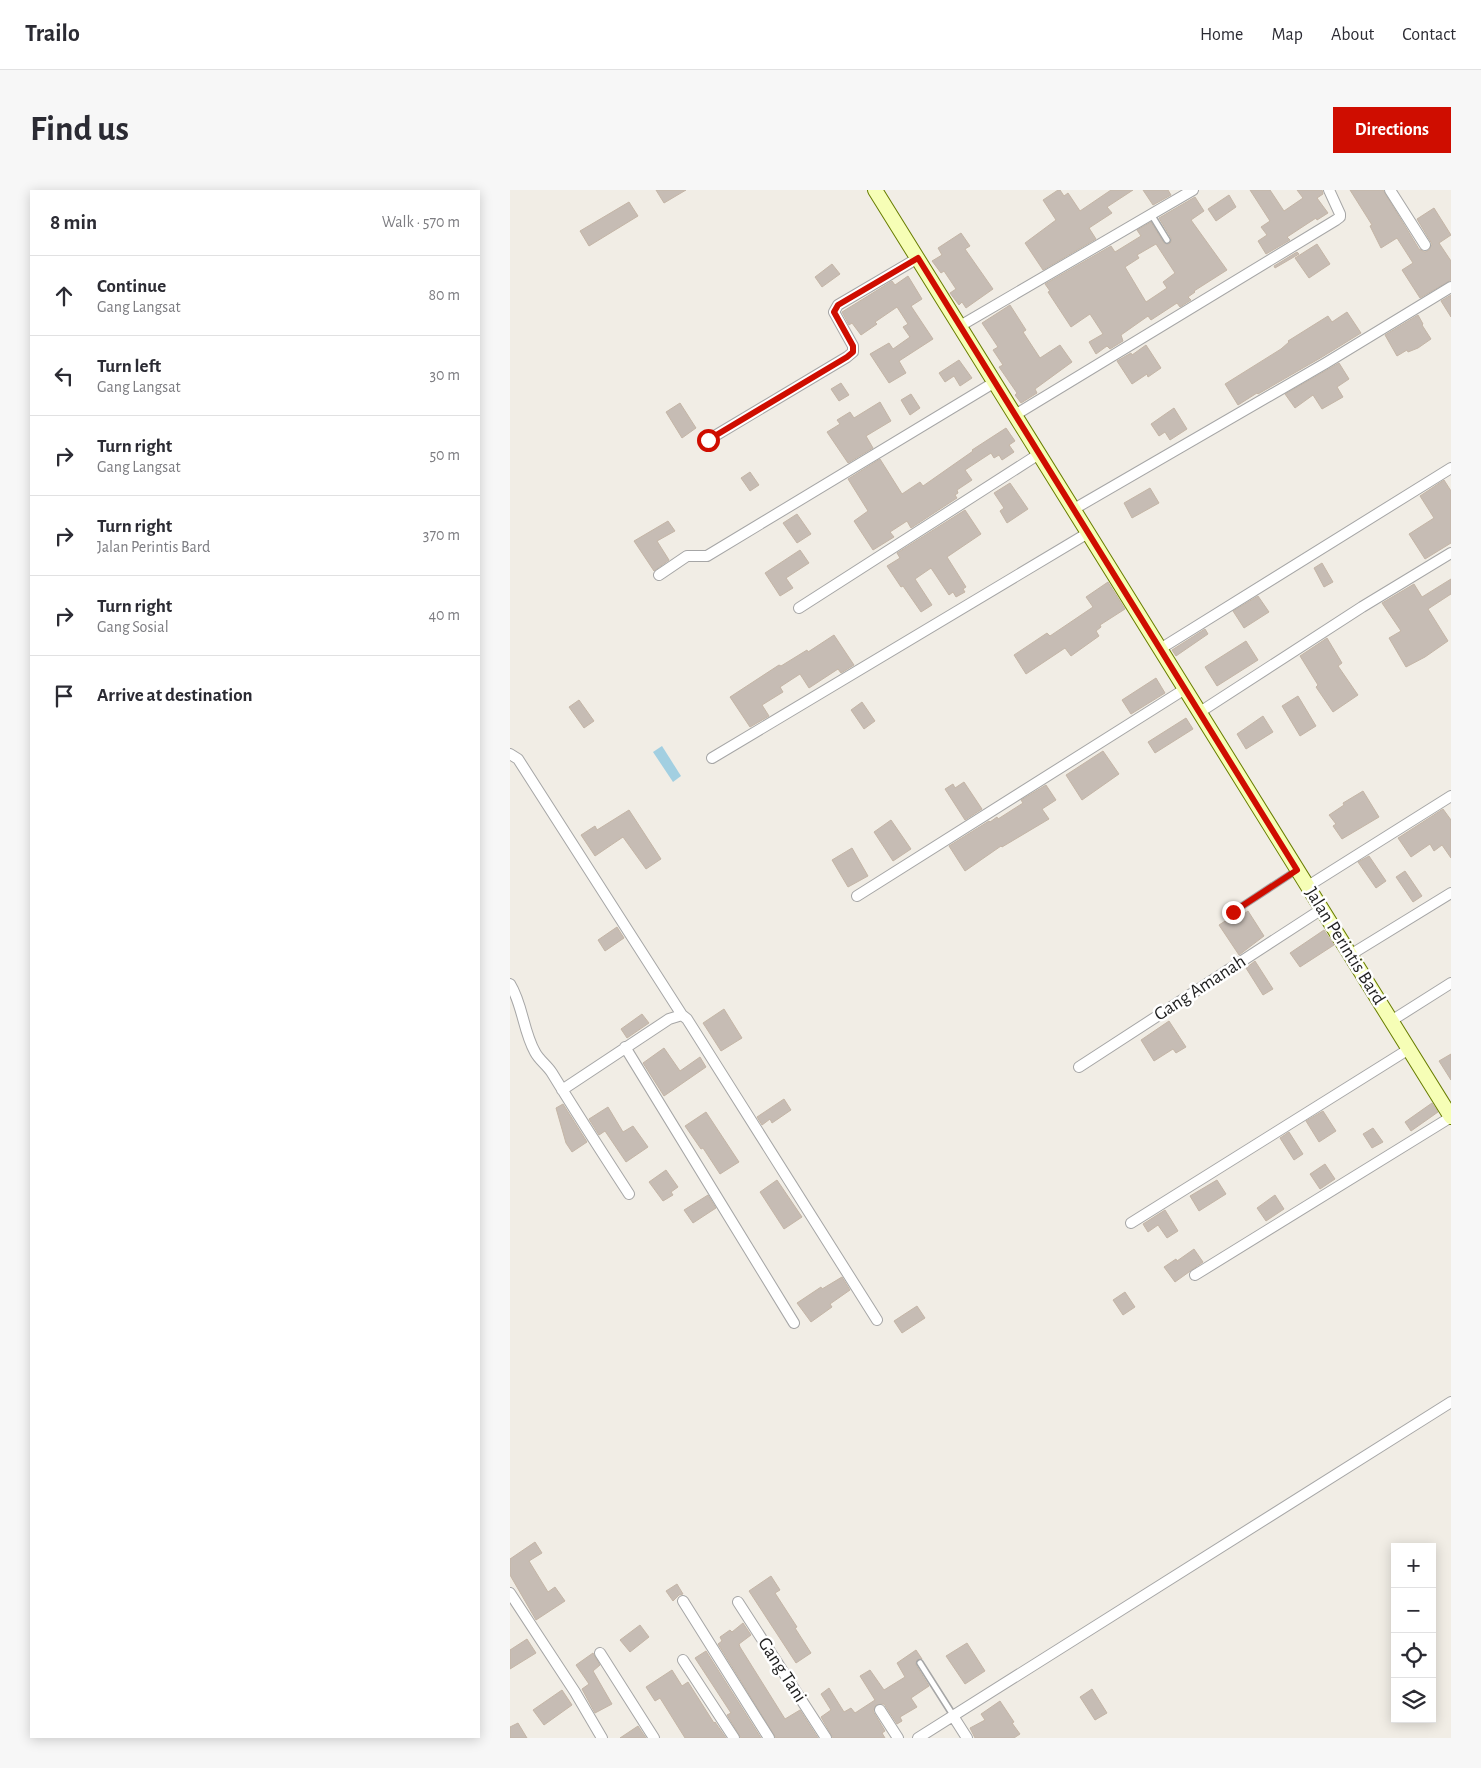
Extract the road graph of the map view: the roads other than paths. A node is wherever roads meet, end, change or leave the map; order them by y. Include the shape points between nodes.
1 (875, 190) edge
2 (1194, 190) edge
3 (1329, 190) edge
4 (1390, 190) edge
5 (1150, 214) junction
6 (1167, 240) dead end
7 (1425, 245) dead end
8 (918, 258) junction
9 (1451, 287) edge
10 (960, 326) junction
11 (994, 382) junction
12 (1015, 415) junction
13 (708, 440) dead end
14 (1039, 454) junction
15 (1451, 468) edge
16 (1074, 509) junction
17 (1088, 533) junction
18 (1451, 554) edge
19 (659, 575) dead end
20 (798, 608) dead end
21 (1160, 649) junction
22 (1185, 689) junction
23 (1200, 712) junction
24 (510, 754) edge
25 (712, 758) dead end
26 (1451, 796) edge
27 (1297, 870) junction
28 (1308, 886) junction
29 (1451, 893) edge
30 (857, 896) dead end
31 (1322, 910) junction
32 (1233, 912) dead end
33 (1350, 955) junction
34 (1451, 983) edge
35 (510, 984) edge
36 (682, 1015) junction
37 (1391, 1021) junction
38 (624, 1047) junction
39 (1409, 1049) junction
40 (1079, 1067) dead end
41 (562, 1090) junction
42 (1451, 1117) edge
43 (629, 1194) dead end
44 (1131, 1223) dead end
45 (1195, 1275) dead end
46 (877, 1320) dead end
47 (794, 1323) dead end
48 (1451, 1402) edge
49 (510, 1593) edge
50 (683, 1601) dead end
51 (738, 1602) dead end
52 (600, 1653) dead end
53 (683, 1660) dead end
54 (920, 1663) dead end
55 (880, 1710) dead end
56 (953, 1716) junction
57 (602, 1738) edge
58 (654, 1738) edge
59 (734, 1738) edge
60 (769, 1738) edge
61 (826, 1738) edge
62 (898, 1738) edge
63 (918, 1738) edge
64 (967, 1738) edge

1 - 8 street, Jalan Perintis Bard
2 - 5 street
3 - 12 street via 1340,214 1336,220
4 - 7 street
5 - 6 lane
5 - 10 street
8 - 10 street, Jalan Perintis Bard
8 - 13 street via 835,308 853,352
9 - 16 street
10 - 11 street, Jalan Perintis Bard
11 - 12 street, Jalan Perintis Bard
11 - 19 street via 706,556 688,556
12 - 14 street, Jalan Perintis Bard
14 - 16 street, Jalan Perintis Bard
14 - 20 street
15 - 21 street
16 - 17 street, Jalan Perintis Bard
17 - 21 street, Jalan Perintis Bard
17 - 25 street
18 - 23 street via 1362,607
21 - 22 street, Jalan Perintis Bard
22 - 23 street, Jalan Perintis Bard
22 - 30 street
23 - 27 street, Jalan Perintis Bard
24 - 36 street via 518,759
26 - 28 street
27 - 28 street, Jalan Perintis Bard
27 - 32 lane
28 - 31 street, Jalan Perintis Bard
29 - 33 street
31 - 33 street, Jalan Perintis Bard
31 - 40 street, Gang Amanah
33 - 37 street, Jalan Perintis Bard
34 - 37 street
35 - 41 street via 517,994 528,1040
36 - 38 street via 669,1019
36 - 46 street
37 - 39 street, Jalan Perintis Bard
38 - 41 street
38 - 47 street
39 - 42 street, Jalan Perintis Bard
39 - 44 street
41 - 43 street
42 - 45 street
48 - 56 street
49 - 57 street via 576,1692
50 - 60 street
51 - 61 street, Gang Tani
52 - 58 street
53 - 59 street
54 - 56 lane
55 - 62 street
56 - 63 street
56 - 64 street

